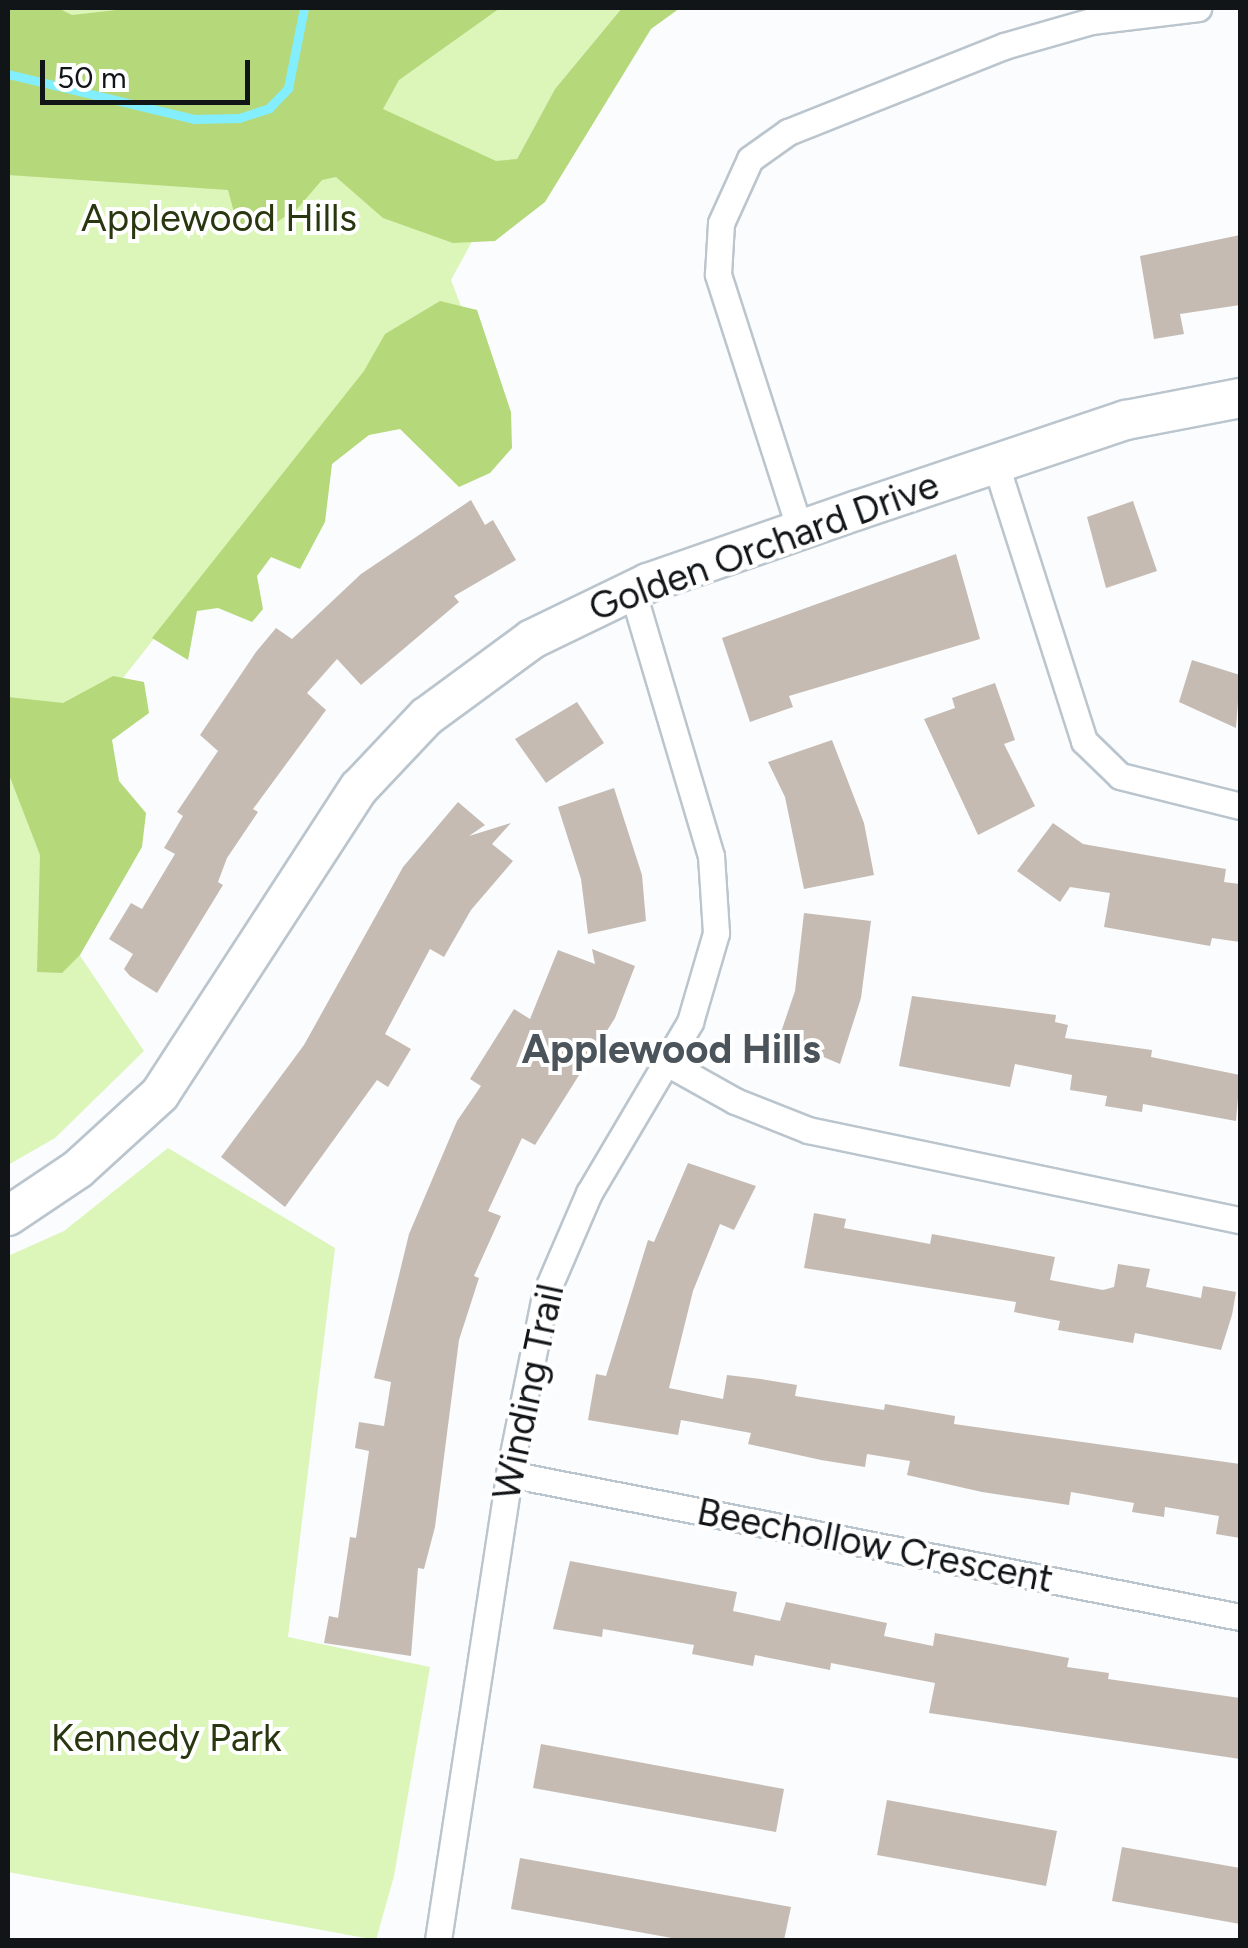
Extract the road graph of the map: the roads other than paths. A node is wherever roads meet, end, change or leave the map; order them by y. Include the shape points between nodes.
1 (1198, 8) edge
2 (1240, 398) edge
3 (996, 464) junction
4 (800, 530) junction
5 (632, 590) junction
6 (1240, 806) edge
7 (669, 1064) junction
8 (8, 1216) edge
9 (1240, 1220) edge
10 (510, 1474) junction
11 (1240, 1617) edge
12 (438, 1940) edge

1 - 4 street via 1090,21 1004,46 788,132 750,158 721,223 718,274
2 - 3 street, Golden Orchard Drive via 1126,420
3 - 4 street, Golden Orchard Drive
3 - 6 street via 1084,740 1120,776
4 - 5 street, Golden Orchard Drive
5 - 7 street, Winding Trail via 718,896 708,976
5 - 8 street, Golden Orchard Drive via 532,639 414,729 334,822 205,1034 160,1094 78,1169
7 - 9 street via 808,1130
7 - 10 street, Winding Trail via 589,1193 561,1252 531,1349
10 - 11 street, Beechollow Crescent
10 - 12 street, Winding Trail

